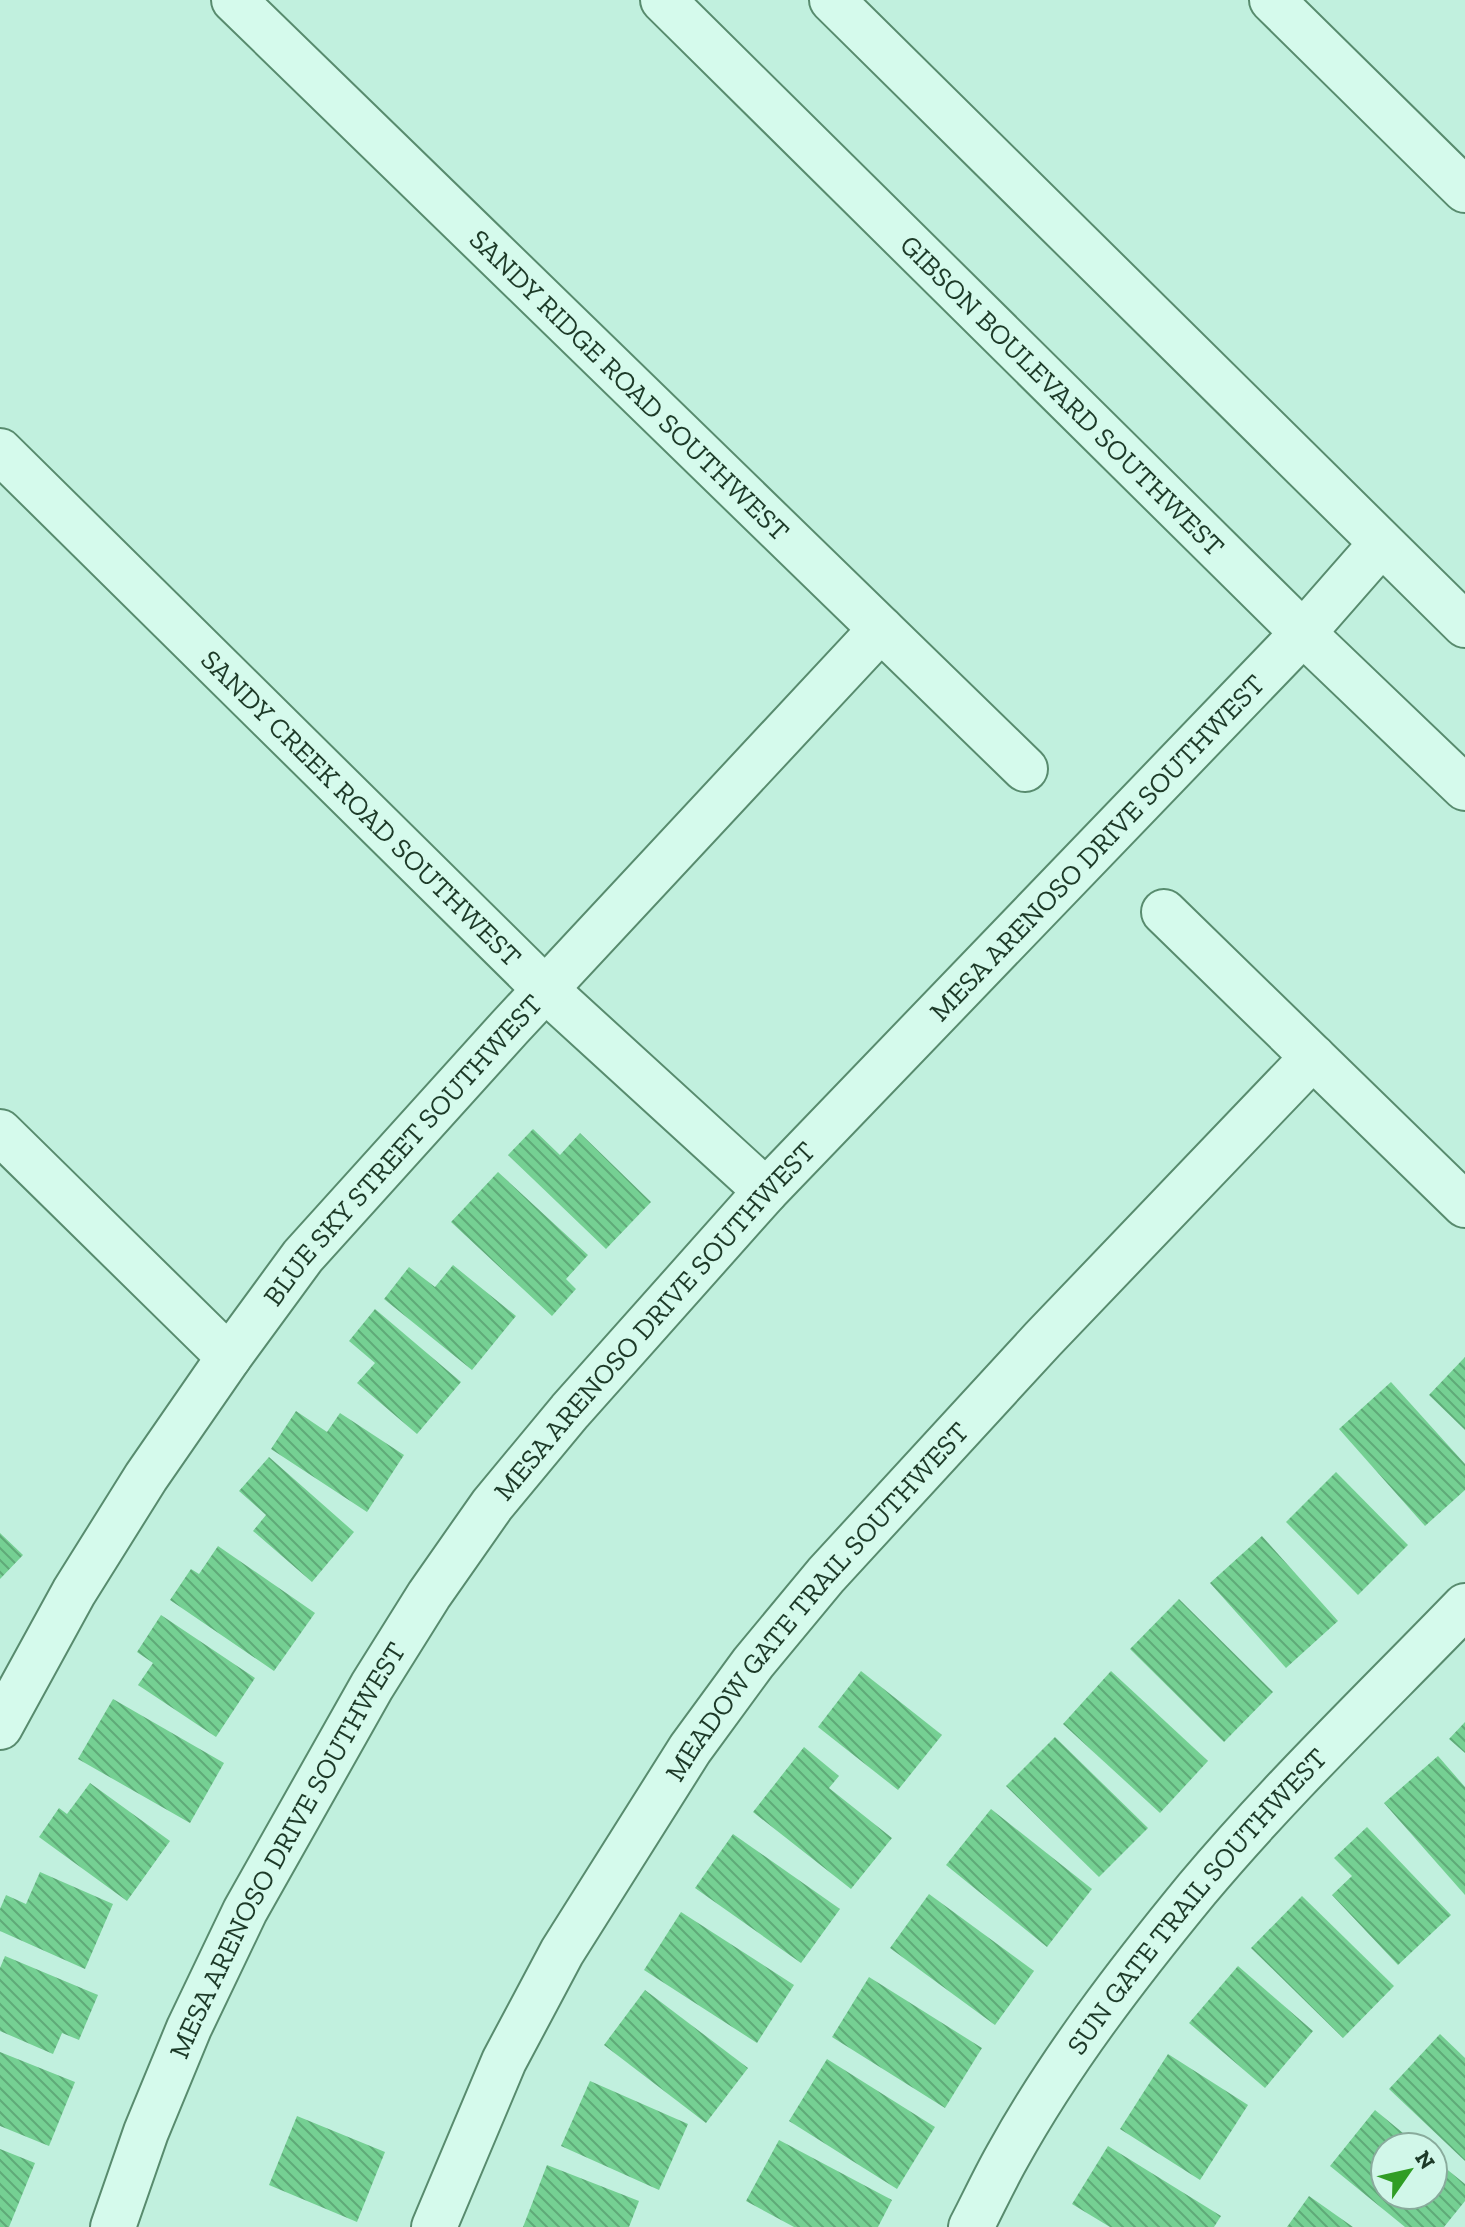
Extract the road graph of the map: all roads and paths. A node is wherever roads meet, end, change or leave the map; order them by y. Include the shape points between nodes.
1 (234, 0) edge
2 (663, 0) edge
3 (832, 0) edge
4 (1272, 0) edge
5 (1465, 190) edge
6 (0, 451) edge
7 (1381, 544) junction
8 (1465, 625) edge
9 (881, 629) junction
10 (1303, 633) junction
11 (1025, 769) dead end
12 (1465, 788) edge
13 (1164, 912) dead end
14 (545, 989) junction
15 (1313, 1057) junction
16 (0, 1132) edge
17 (766, 1191) junction
18 (1465, 1205) edge
19 (229, 1357) junction
20 (1465, 1606) edge
21 (0, 1727) edge
22 (113, 2227) edge
23 (434, 2227) edge
24 (971, 2227) edge

1 - 9 street, SANDY RIDGE ROAD SOUTHWEST
2 - 10 street, GIBSON BOULEVARD SOUTHWEST
3 - 7 street
4 - 5 street
6 - 14 street, SANDY CREEK ROAD SOUTHWEST
7 - 8 street
7 - 10 street, MESA ARENOSO DRIVE SOUTHWEST
9 - 11 street, SANDY RIDGE ROAD SOUTHWEST
9 - 14 street, BLUE SKY STREET SOUTHWEST
10 - 12 street, GIBSON BOULEVARD SOUTHWEST
10 - 17 street, MESA ARENOSO DRIVE SOUTHWEST
13 - 15 street
14 - 17 street, SANDY CREEK ROAD SOUTHWEST
14 - 19 street, BLUE SKY STREET SOUTHWEST via 303,1256
15 - 18 street
15 - 23 street, MEADOW GATE TRAIL SOUTHWEST via 1032,1350 826,1575 753,1663 690,1749 562,1952 504,2061
16 - 19 street
17 - 22 street, MESA ARENOSO DRIVE SOUTHWEST via 492,1505 404,1634 245,1911 189,2028
19 - 21 street, BLUE SKY STREET SOUTHWEST via 74,1592
20 - 24 street, SUN GATE TRAIL SOUTHWEST via 1198,1888 1053,2081

